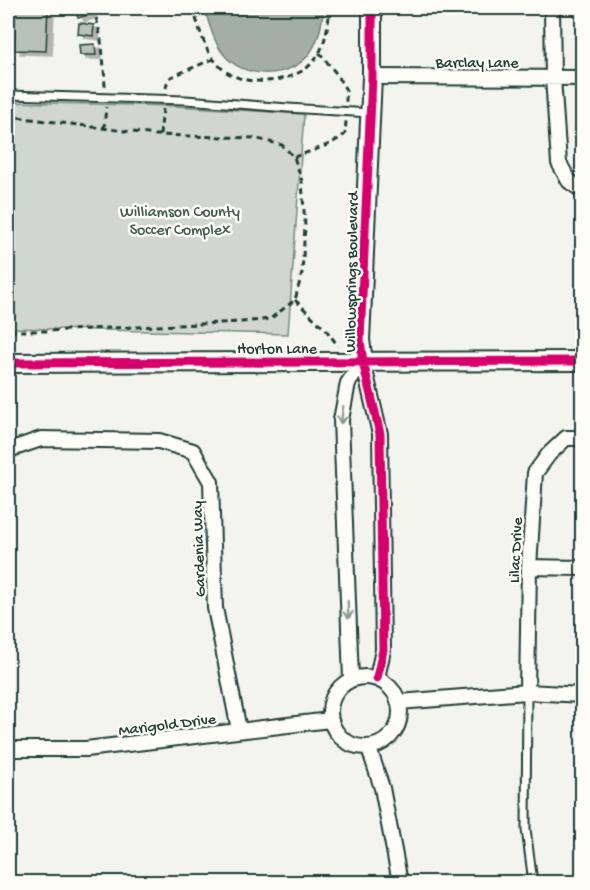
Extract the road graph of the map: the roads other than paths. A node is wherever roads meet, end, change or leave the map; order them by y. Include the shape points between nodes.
1 (372, 8) edge
2 (552, 8) edge
3 (372, 77) junction
4 (553, 78) junction
5 (582, 78) edge
6 (8, 95) edge
7 (370, 113) junction
8 (582, 190) edge
9 (582, 361) edge
10 (363, 362) junction
11 (8, 363) edge
12 (582, 438) edge
13 (8, 452) edge
14 (529, 567) junction
15 (582, 568) edge
16 (377, 678) junction
17 (351, 679) junction
18 (527, 693) junction
19 (582, 695) edge
20 (399, 702) junction
21 (330, 720) junction
22 (239, 730) junction
23 (369, 747) junction
24 (8, 748) edge
25 (400, 882) edge
26 (533, 882) edge

1 - 3 street, Willowsprings Boulevard
2 - 4 street
3 - 4 street, Barclay Lane
3 - 7 street, Willowsprings Boulevard
4 - 5 street, Barclay Lane
4 - 8 street via 559,163 569,181
6 - 7 lane via 186,100
7 - 10 street, Willowsprings Boulevard via 360,340
9 - 10 street, Horton Lane
10 - 11 street, Horton Lane
10 - 16 street, Willowsprings Boulevard via 380,434 383,650
10 -> 17 street, Willowsprings Boulevard via 348,383 341,420
12 - 14 street, Lilac Drive via 566,438 535,472
13 - 22 street, Gardenia Way via 40,439 159,441 193,451 211,482 215,608
14 - 15 street
14 - 18 street, Lilac Drive
16 - 17 street
16 - 20 street via 390,686
17 - 21 street via 331,701
18 - 19 street
18 - 20 street
18 - 26 lane via 526,829
20 - 23 street via 400,719 393,734 379,745
21 - 22 street, Marigold Drive
21 - 23 street via 340,738 355,746
22 - 24 street, Marigold Drive via 86,749
23 - 25 street via 382,788

